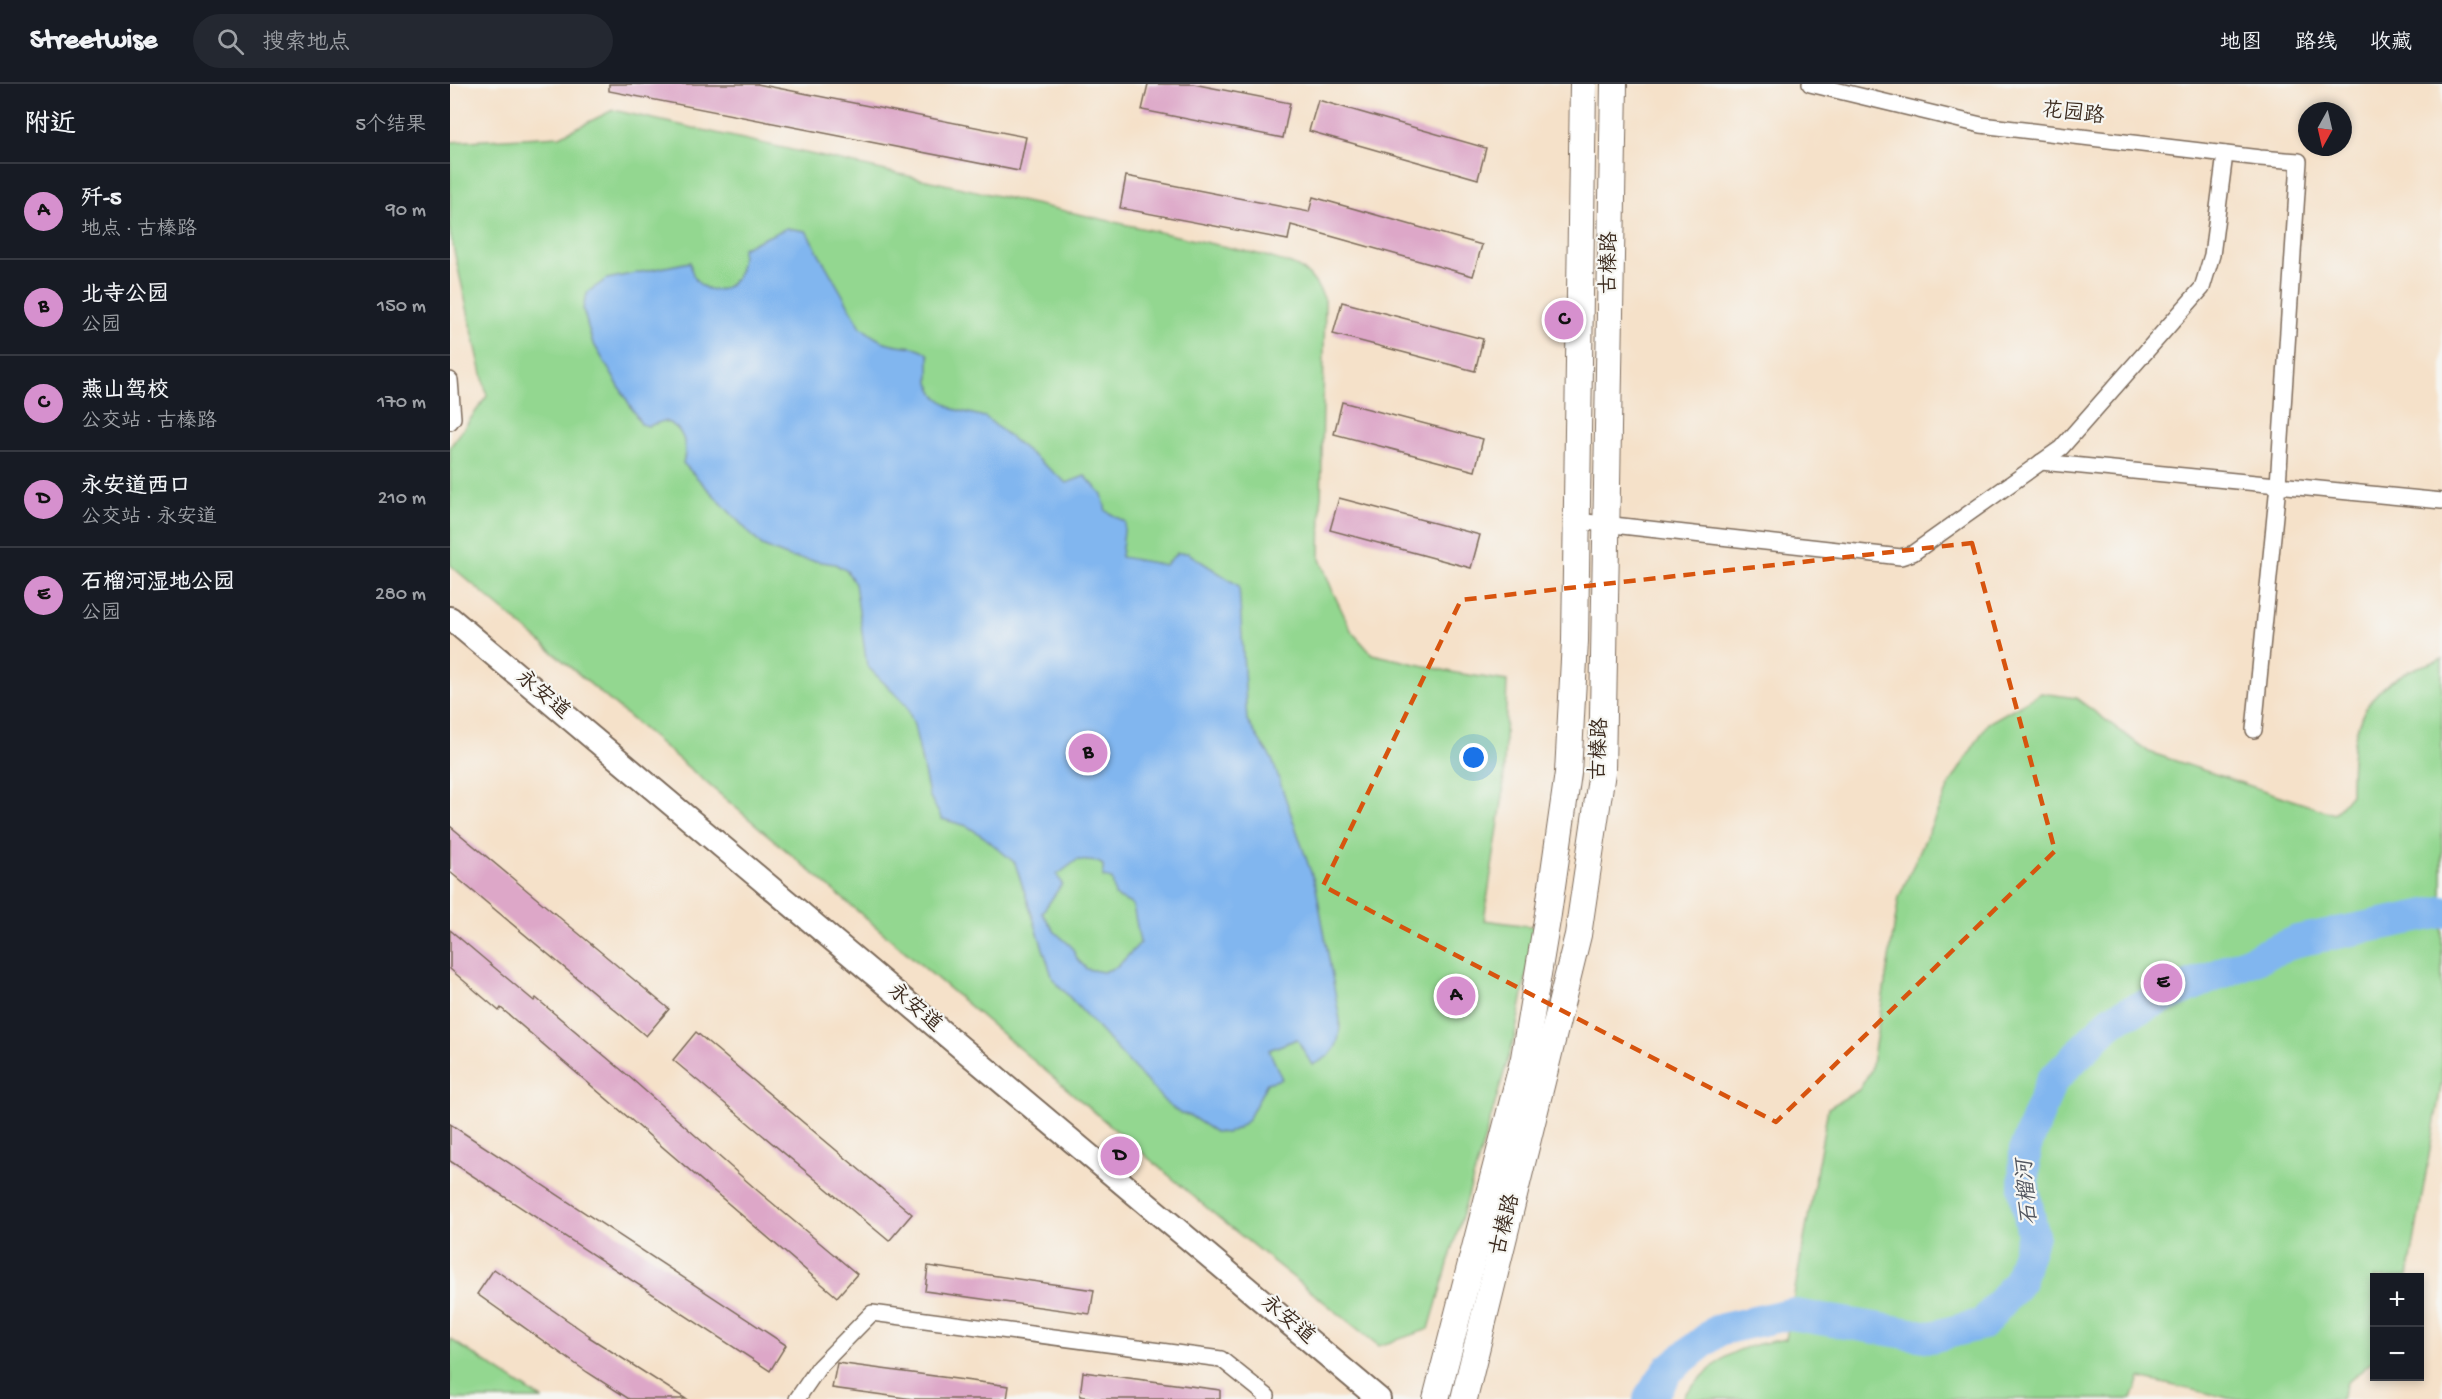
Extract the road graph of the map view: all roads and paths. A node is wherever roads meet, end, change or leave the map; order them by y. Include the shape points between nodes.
1 (1583, 84) edge
2 (1614, 84) edge
3 (1810, 84) edge
4 (2225, 154) junction
5 (450, 380) edge
6 (450, 422) edge
7 (2041, 462) junction
8 (2278, 485) junction
9 (2442, 501) edge
10 (1577, 521) junction
11 (1607, 524) junction
12 (450, 618) edge
13 (2254, 730) dead end
14 (797, 1399) edge
15 (1266, 1399) edge
16 (1379, 1399) edge
17 (1436, 1399) edge
18 (1464, 1399) edge

1 - 10 main road, 古榛路
2 - 11 main road, 古榛路
3 - 4 street, 花园路 via 1981,126
4 - 7 street via 2212,255 2202,288 2061,448
4 - 8 street, 花园路 via 2299,161
5 - 6 street
7 - 8 street
7 - 11 street via 1913,553 1901,557
8 - 9 street
8 - 13 street
10 - 11 street
10 - 17 main road, 古榛路 via 1568,773 1548,914 1524,1058
11 - 18 main road, 古榛路 via 1602,772 1578,935
12 - 16 main road, 永安道
14 - 15 street via 819,1367 872,1313 1221,1359

